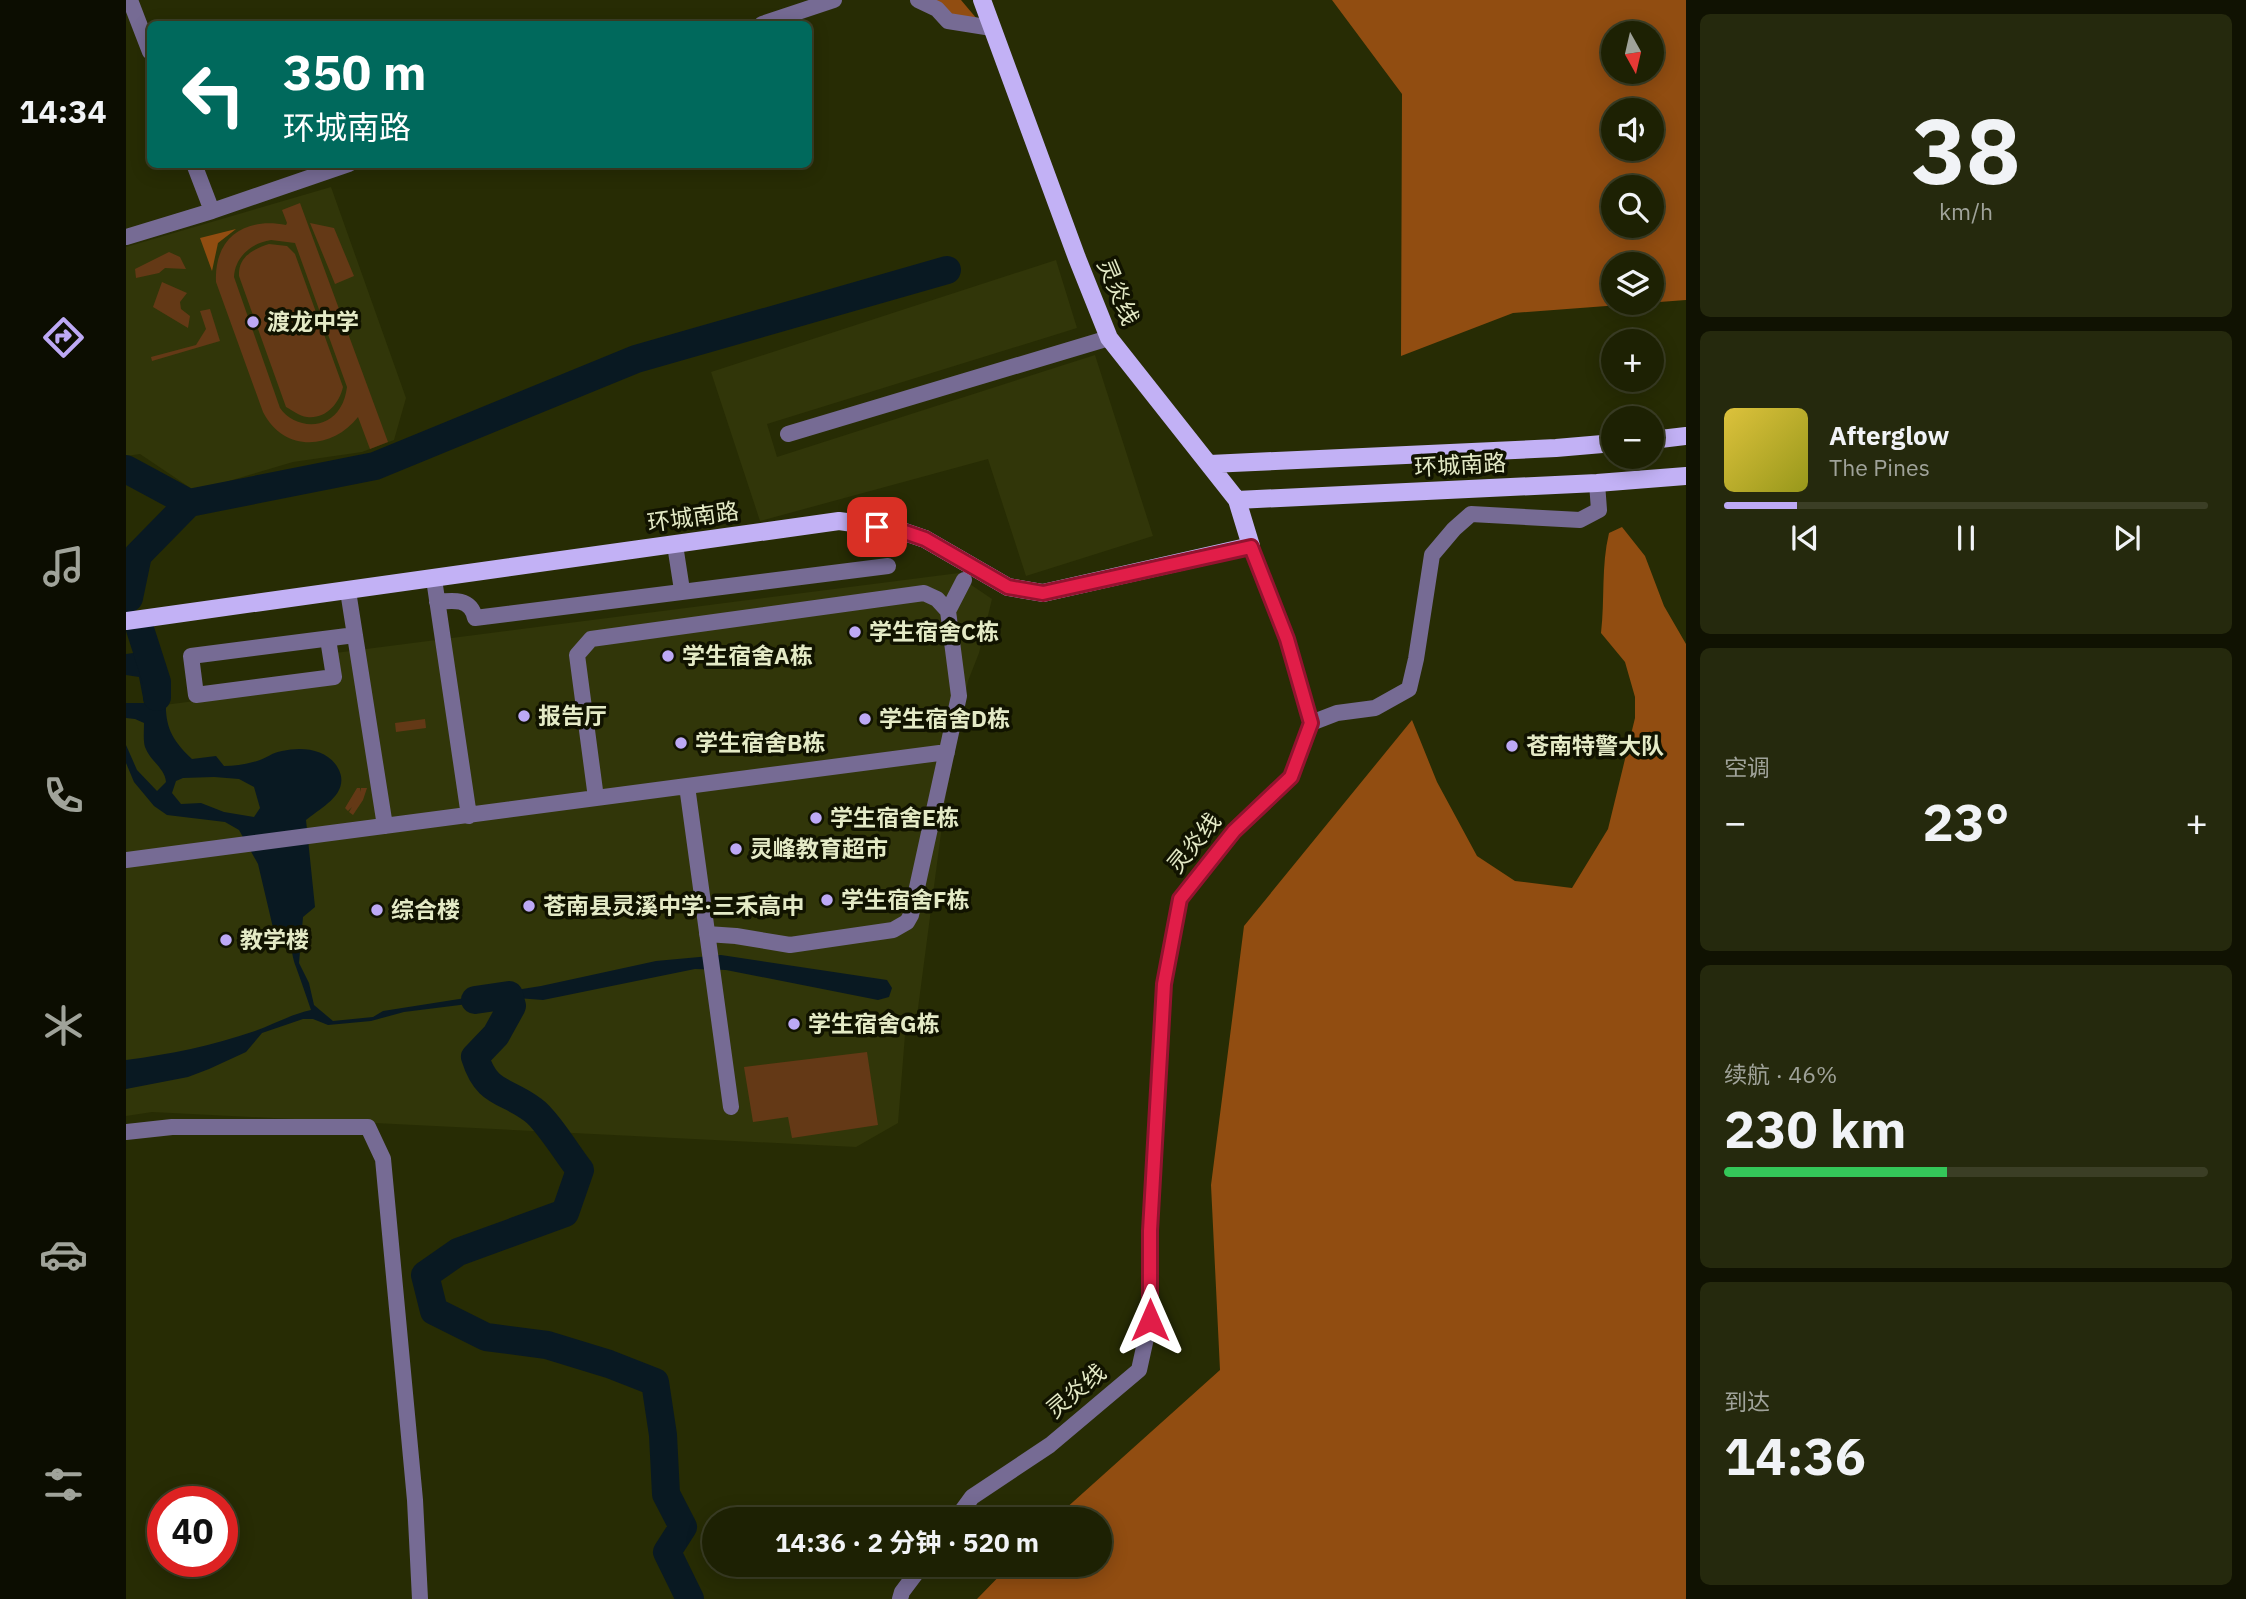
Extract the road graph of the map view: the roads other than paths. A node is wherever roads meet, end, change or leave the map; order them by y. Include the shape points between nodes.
1 (130, 0) edge
2 (834, 0) edge
3 (918, 0) edge
4 (982, 2) edge
5 (771, 21) edge
6 (992, 28) junction
7 (147, 44) edge
8 (196, 168) edge
9 (337, 168) edge
10 (212, 211) junction
11 (126, 237) edge
12 (1109, 338) junction
13 (788, 435) dead end
14 (1686, 436) edge
15 (1664, 439) edge
16 (1601, 444) edge
17 (1210, 464) junction
18 (1686, 476) edge
19 (1597, 484) junction
20 (1237, 500) junction
21 (675, 545) junction
22 (1251, 547) junction
23 (888, 566) dead end
24 (434, 579) junction
25 (964, 580) dead end
26 (682, 590) junction
27 (348, 591) junction
28 (437, 602) junction
29 (948, 611) junction
30 (126, 621) edge
31 (355, 635) junction
32 (328, 639) junction
33 (1311, 723) junction
34 (947, 752) junction
35 (687, 786) junction
36 (596, 799) junction
37 (469, 816) junction
38 (386, 826) junction
39 (126, 860) edge
40 (707, 934) junction
41 (731, 1107) dead end
42 (126, 1132) edge
43 (965, 1507) edge
44 (913, 1577) edge
45 (420, 1599) edge
46 (900, 1599) edge

1 - 7 street
2 - 5 street
3 - 6 street via 937,9 948,21
4 - 6 main road, 灵炎线
6 - 12 main road, 灵炎线
8 - 10 street
9 - 10 street
10 - 11 street
12 - 13 street
12 - 17 main road, 灵炎线
14 - 15 main road
16 - 17 main road, 环城南路
17 - 20 main road, 灵炎线
18 - 19 main road, 环城南路
19 - 20 main road, 环城南路
19 - 33 street via 1599,510 1580,520 1471,514 1432,555 1409,689 1375,708 1337,713
20 - 22 main road, 灵炎线
21 - 22 main road, 环城南路 via 839,521 896,529 925,539 1008,587 1043,593
21 - 24 main road, 环城南路
21 - 26 street
22 - 33 street, 灵炎线 via 1287,639
23 - 26 street
24 - 27 main road, 环城南路
24 - 28 street
25 - 29 street
26 - 28 street via 475,618 465,603
27 - 30 main road, 环城南路
27 - 31 street
28 - 37 street
29 - 34 street via 959,696
29 - 36 street via 924,593 591,639 577,655
31 - 32 street
31 - 38 street
32 - 32 street via 191,656 196,695 334,677
33 - 43 street, 灵炎线 via 1291,777 1234,831 1180,899 1164,984 1150,1231 1150,1320 1139,1370 1050,1445 972,1497
34 - 35 street
34 - 40 street via 907,922 892,930 790,945
35 - 36 street
35 - 40 street
36 - 37 street
37 - 38 street
38 - 39 street
40 - 41 street
42 - 45 street via 172,1127 368,1127 383,1159
44 - 46 street

